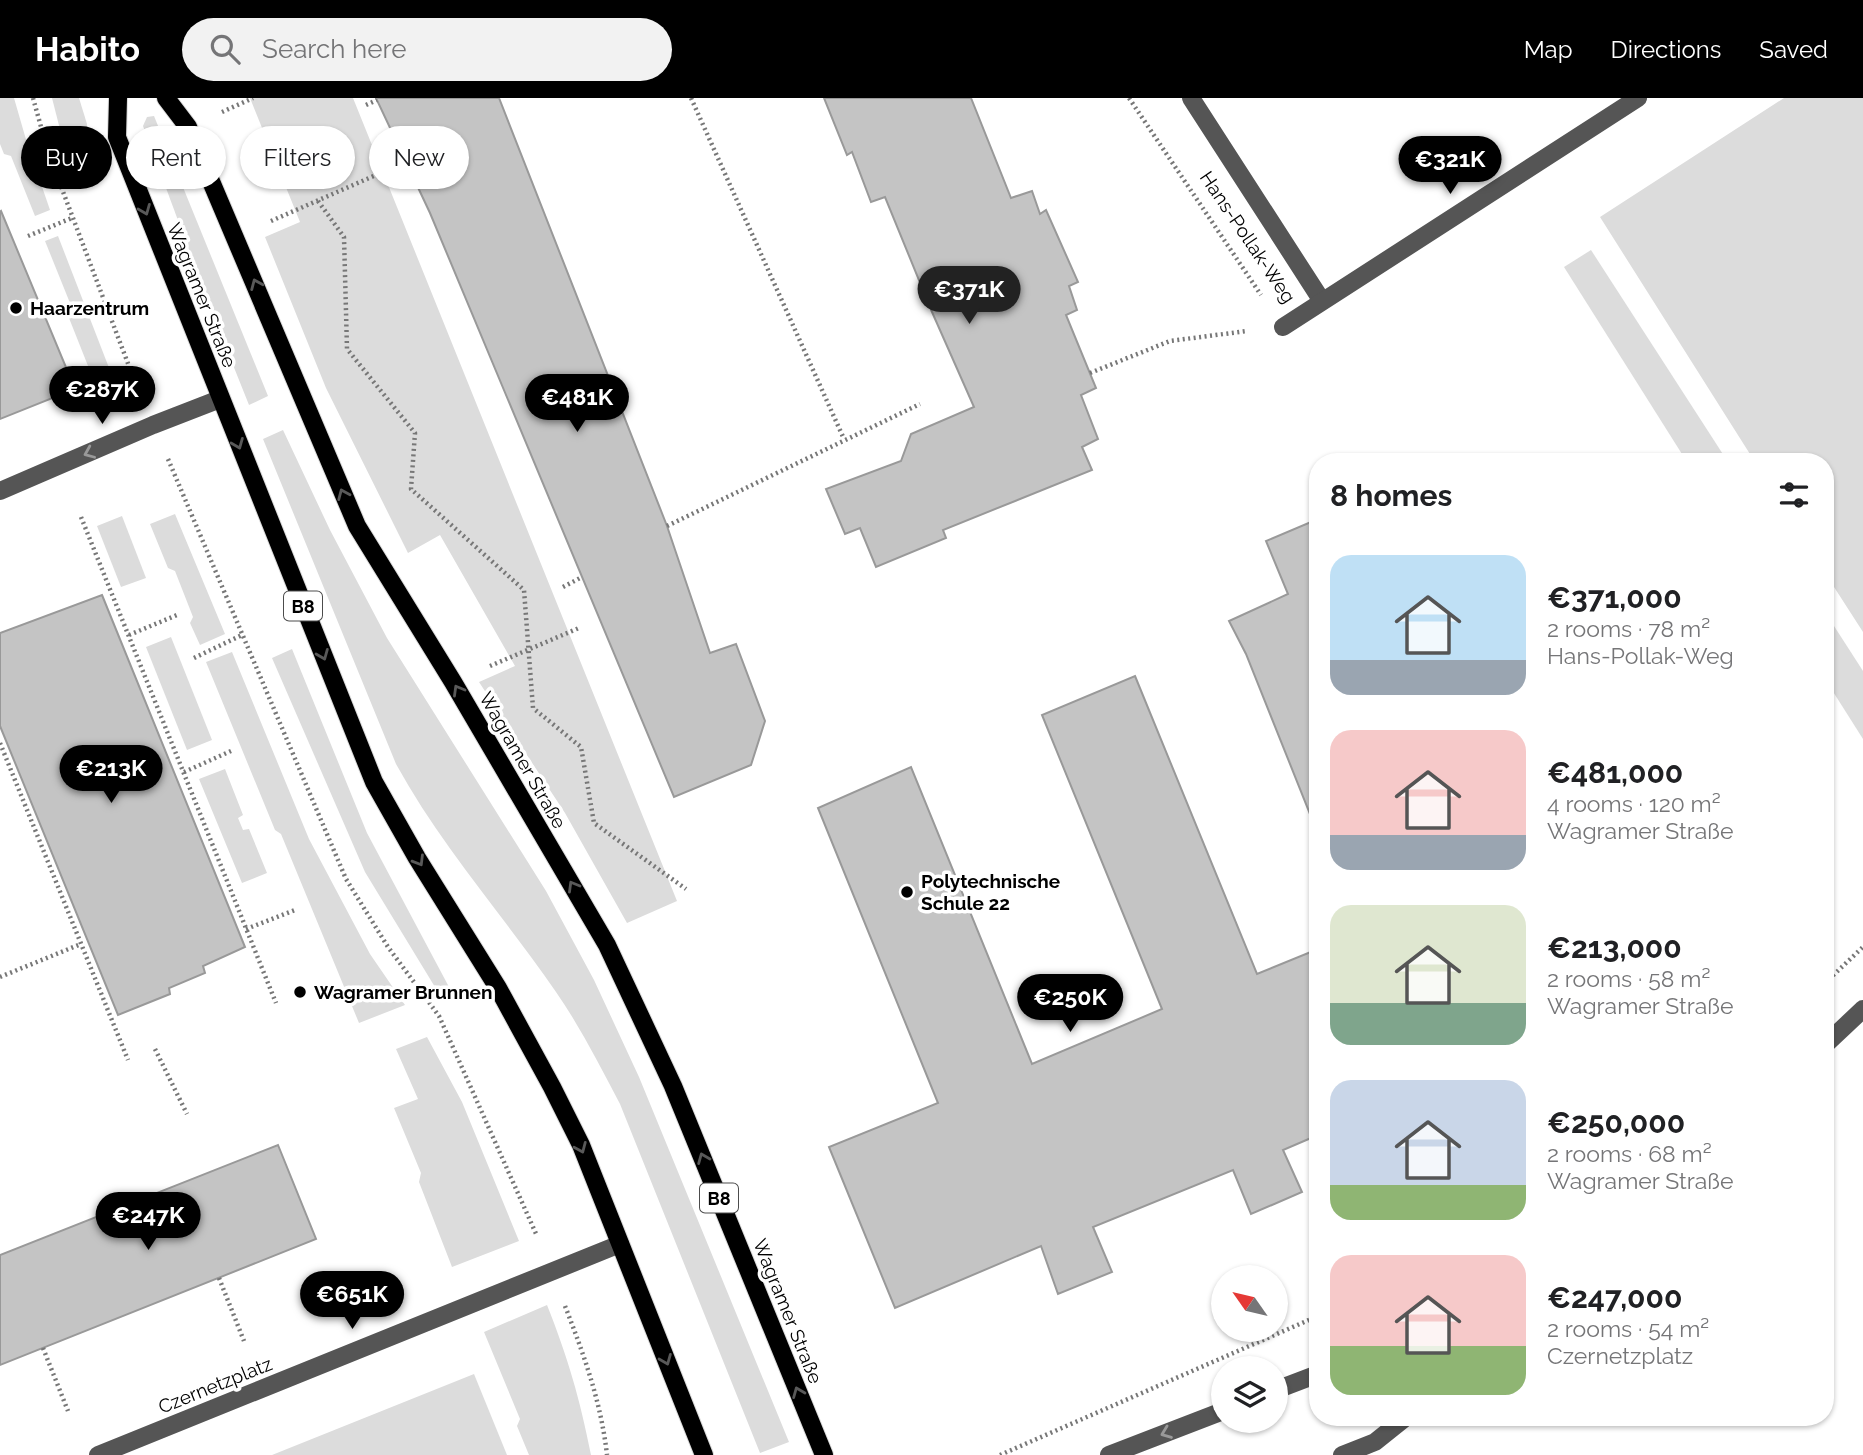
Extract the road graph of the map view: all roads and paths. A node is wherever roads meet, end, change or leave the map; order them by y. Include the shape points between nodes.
1 (33, 98) edge
2 (118, 98) edge
3 (166, 98) edge
4 (691, 98) edge
5 (1129, 98) edge
6 (1191, 98) edge
7 (1638, 98) edge
8 (377, 100) dead end
9 (366, 105) dead end
10 (369, 178) edge
11 (318, 201) junction
12 (73, 218) junction
13 (28, 236) dead end
14 (236, 237) junction
15 (1322, 302) junction
16 (1283, 327) junction
17 (1090, 373) dead end
18 (140, 394) dead end
19 (220, 399) junction
20 (920, 404) dead end
21 (844, 439) junction
22 (166, 455) dead end
23 (0, 491) edge
24 (82, 517) dead end
25 (667, 526) dead end
26 (582, 578) dead end
27 (563, 587) dead end
28 (177, 615) dead end
29 (579, 628) dead end
30 (129, 635) junction
31 (243, 635) junction
32 (529, 649) junction
33 (194, 658) dead end
34 (453, 682) junction
35 (0, 743) edge
36 (231, 751) dead end
37 (184, 772) junction
38 (686, 889) dead end
39 (295, 910) dead end
40 (246, 929) junction
41 (81, 944) junction
42 (90, 947) dead end
43 (1863, 947) edge
44 (83, 950) junction
45 (1834, 974) edge
46 (0, 977) edge
47 (276, 1003) dead end
48 (1863, 1009) edge
49 (1834, 1036) edge
50 (155, 1049) dead end
51 (128, 1060) dead end
52 (187, 1114) dead end
53 (620, 1244) junction
54 (551, 1271) junction
55 (219, 1278) dead end
56 (1309, 1320) edge
57 (244, 1341) dead end
58 (43, 1348) dead end
59 (1309, 1377) edge
60 (1288, 1385) edge
61 (68, 1411) dead end
62 (1211, 1416) edge
63 (1395, 1426) edge
64 (98, 1455) edge
65 (607, 1455) edge
66 (704, 1455) edge
67 (824, 1455) edge
68 (1000, 1455) edge
69 (1110, 1455) edge
70 (1342, 1455) edge

1 - 12 path
2 -> 19 main road, Wagramer Straße / B8 via 117,137
3 - 14 main road, Wagramer Straße / B8 via 188,127
4 - 21 path
5 - 16 path, Hans-Pollak-Weg
6 - 15 street
7 - 15 street, Hans-Pollak-Weg
8 - 9 path
10 - 11 path
11 - 14 path
11 - 32 path via 344,237 347,349 415,433 411,489 524,590
12 - 13 path
12 - 18 path
34 -> 14 main road, Wagramer Straße / B8 via 356,526
15 - 16 street, Hans-Pollak-Weg
16 - 17 path via 1170,341
19 -> 23 street
19 -> 53 main road, Wagramer Straße / B8 via 374,782 552,1087
20 - 21 path
21 - 25 path
22 - 31 path
24 - 30 path
26 - 27 path
28 - 30 path
29 - 32 path
30 - 37 path
31 - 33 path
31 - 54 path via 346,879 439,1016
32 - 34 path
32 - 38 path via 534,708 581,747 594,823
67 -> 34 main road, Wagramer Straße / B8 via 673,1086 607,945
35 - 41 path
36 - 37 path
37 - 40 path
39 - 40 path
40 - 47 path
41 - 44 path
41 - 46 path
42 - 44 path
43 - 45 path
44 - 51 path
48 - 49 street
50 - 52 path
53 - 54 street, Czernetzplatz
53 -> 66 main road, Wagramer Straße / B8
54 - 64 street, Czernetzplatz
54 - 65 path via 590,1372
55 - 57 path
56 - 68 path
58 - 61 path
59 - 60 street
62 -> 69 street
63 - 70 street via 1375,1442

